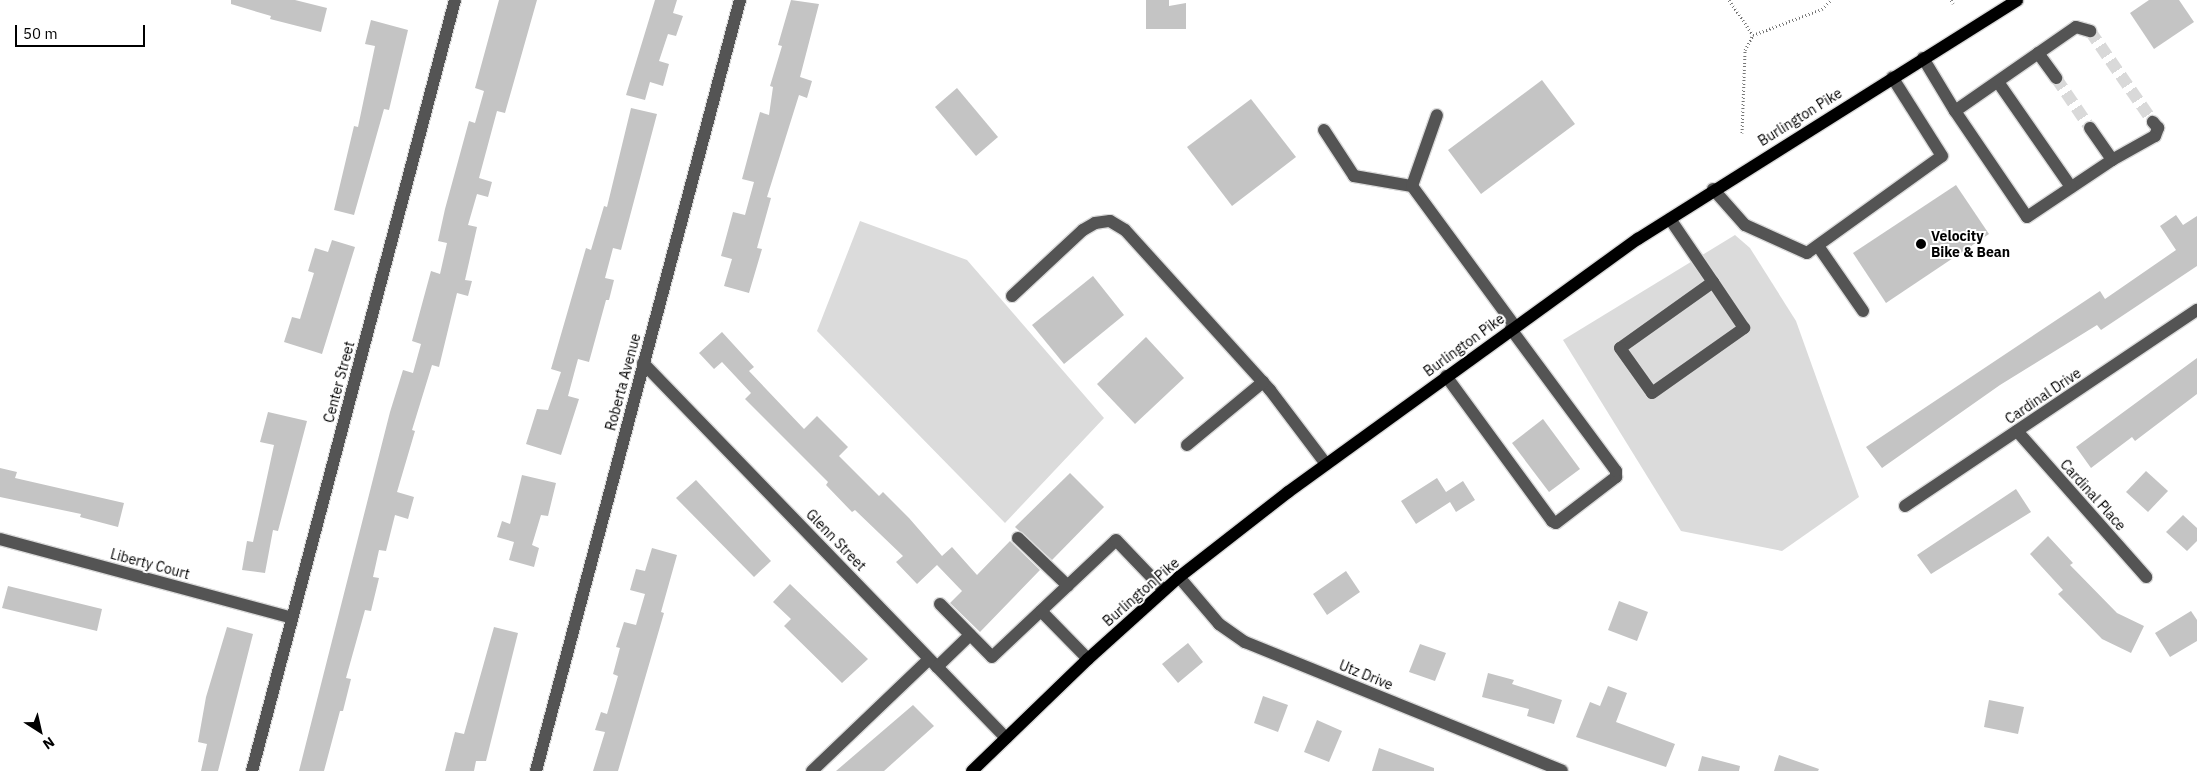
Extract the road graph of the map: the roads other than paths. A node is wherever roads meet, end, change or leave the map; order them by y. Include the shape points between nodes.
1 (740, 0) edge
2 (2017, 0) edge
3 (451, 1) edge
4 (2090, 30) dead end
5 (2038, 53) junction
6 (1923, 58) junction
7 (1892, 78) junction
8 (2056, 78) tunnel mouth
9 (1998, 82) junction
10 (1955, 112) junction
11 (1437, 115) dead end
12 (2153, 122) dead end
13 (2090, 128) tunnel mouth
14 (1324, 130) dead end
15 (2112, 160) junction
16 (1412, 186) junction
17 (2071, 187) junction
18 (1714, 189) junction
19 (1670, 218) junction
20 (1818, 246) junction
21 (1713, 282) junction
22 (1012, 296) dead end
23 (2197, 310) edge
24 (1863, 311) dead end
25 (1513, 327) junction
26 (644, 363) junction
27 (1446, 376) junction
28 (1263, 382) junction
29 (2017, 432) junction
30 (1186, 445) dead end
31 (1326, 464) junction
32 (1905, 506) dead end
33 (1018, 538) dead end
34 (0, 539) edge
35 (1179, 577) junction
36 (2146, 578) dead end
37 (1068, 586) junction
38 (1164, 590) junction
39 (940, 604) dead end
40 (1041, 611) junction
41 (292, 618) junction
42 (970, 635) junction
43 (1088, 658) junction
44 (933, 663) junction
45 (1006, 738) junction
46 (818, 769) edge
47 (252, 771) edge
48 (536, 771) edge
49 (972, 771) edge
50 (1562, 771) edge

1 - 26 street, Roberta Avenue
2 - 6 main road, Burlington Pike
3 - 41 street, Center Street
4 - 5 street via 2076,27
5 - 8 street
5 - 9 street
6 - 7 main road, Burlington Pike
6 - 10 street
7 - 18 main road, Burlington Pike
7 - 20 street via 1942,156
9 - 10 street
9 - 17 street
10 - 17 street via 2027,217
11 - 16 street
12 - 15 street via 2158,128 2155,136
13 - 15 street
14 - 16 street via 1354,176
15 - 17 street
16 - 25 street
18 - 19 main road, Burlington Pike
18 - 20 street via 1745,225 1808,253
19 - 21 street
19 - 25 main road, Burlington Pike
20 - 24 street
21 - 21 street via 1620,348 1652,393 1744,328
22 - 28 street via 1083,230 1110,221 1125,230
23 - 29 street, Cardinal Drive
25 - 27 main road, Burlington Pike
25 - 27 street via 1616,471 1616,477 1556,522 1552,521
26 - 44 street, Glenn Street
26 - 48 street, Roberta Avenue
27 - 31 main road, Burlington Pike
28 - 30 street
28 - 31 street
29 - 32 street, Cardinal Drive
29 - 36 street, Cardinal Place
31 - 35 main road, Burlington Pike
33 - 37 street
34 - 41 street, Liberty Court
35 - 38 main road, Burlington Pike
35 - 50 street, Utz Drive via 1219,624 1245,642
37 - 38 street via 1116,540
37 - 40 street
38 - 43 main road, Burlington Pike
39 - 42 street
40 - 42 street via 992,657
40 - 43 street
41 - 47 street, Center Street
42 - 44 street
43 - 45 main road, Burlington Pike
44 - 45 street, Glenn Street
44 - 46 street
45 - 49 main road, Burlington Pike

